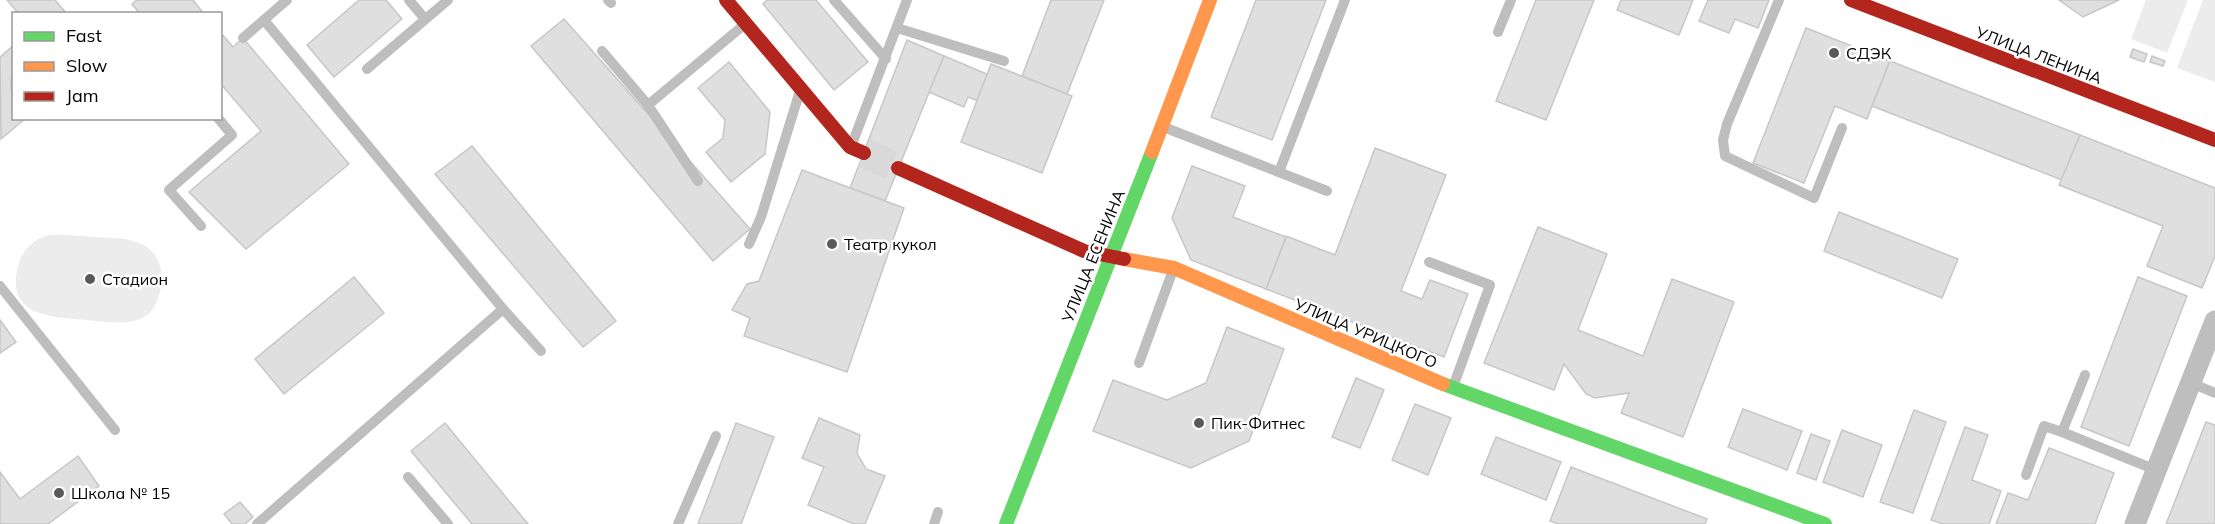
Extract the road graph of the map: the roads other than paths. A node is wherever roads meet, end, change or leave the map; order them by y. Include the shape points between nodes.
1 (287, 0) edge
2 (409, 0) edge
3 (448, 0) edge
4 (726, 0) edge
5 (834, 0) edge
6 (907, 0) edge
7 (1210, 0) edge
8 (1345, 0) edge
9 (1511, 0) edge
10 (1779, 0) edge
11 (1851, 0) edge
12 (425, 19) junction
13 (264, 20) junction
14 (745, 24) junction
15 (897, 28) junction
16 (1498, 32) dead end
17 (243, 38) dead end
18 (602, 51) dead end
19 (886, 59) junction
20 (1004, 61) dead end
21 (366, 69) dead end
22 (801, 89) junction
23 (648, 105) junction
24 (220, 120) edge
25 (1163, 127) junction
26 (1842, 128) dead end
27 (2215, 140) edge
28 (857, 150) joint
29 (898, 168) tunnel mouth
30 (1279, 172) junction
31 (698, 180) dead end
32 (1327, 191) dead end
33 (201, 226) dead end
34 (749, 244) dead end
35 (1110, 256) junction
36 (1429, 262) dead end
37 (1174, 268) junction
38 (0, 286) edge
39 (503, 309) junction
40 (2215, 321) edge
41 (541, 351) dead end
42 (1139, 363) dead end
43 (2085, 375) dead end
44 (2191, 383) junction
45 (1453, 388) junction
46 (2215, 393) edge
47 (115, 430) dead end
48 (2062, 432) junction
49 (716, 436) dead end
50 (2156, 470) junction
51 (2026, 475) dead end
52 (408, 477) dead end
53 (938, 512) dead end
54 (257, 524) edge
55 (447, 524) edge
56 (678, 524) edge
57 (934, 524) edge
58 (1006, 524) edge
59 (1825, 524) edge
60 (2135, 524) edge

1 - 13 lane
2 - 12 lane
3 - 12 lane
4 - 14 street
5 - 19 lane
6 - 15 lane
7 - 25 street, УЛИЦА ЕСЕНИНА
8 - 30 lane
9 - 16 lane
10 - 26 lane via 1727,124 1725,156 1814,198
11 - 27 street, УЛИЦА ЛЕНИНА
12 - 21 lane
13 - 17 lane
13 - 39 lane
14 - 22 street
14 - 23 lane
15 - 19 lane
15 - 20 lane
18 - 23 lane
19 - 28 lane
22 - 28 street
22 - 34 lane
23 - 31 lane
24 - 33 lane via 232,135 170,190
25 - 30 lane
25 - 35 street, УЛИЦА ЕСЕНИНА
29 - 35 street, УЛИЦА УРИЦКОГО via 1084,251
30 - 32 lane
35 - 37 street, УЛИЦА УРИЦКОГО
35 - 58 street, УЛИЦА ЕСЕНИНА
36 - 45 lane via 1490,285
37 - 42 lane
37 - 45 street, УЛИЦА УРИЦКОГО
38 - 47 lane
39 - 41 lane
39 - 54 lane
40 - 44 street
43 - 48 lane
44 - 46 lane
44 - 50 street
45 - 59 street, УЛИЦА УРИЦКОГО
48 - 50 lane
48 - 51 lane via 2044,426
49 - 56 lane
50 - 60 street
52 - 55 lane
53 - 57 lane

